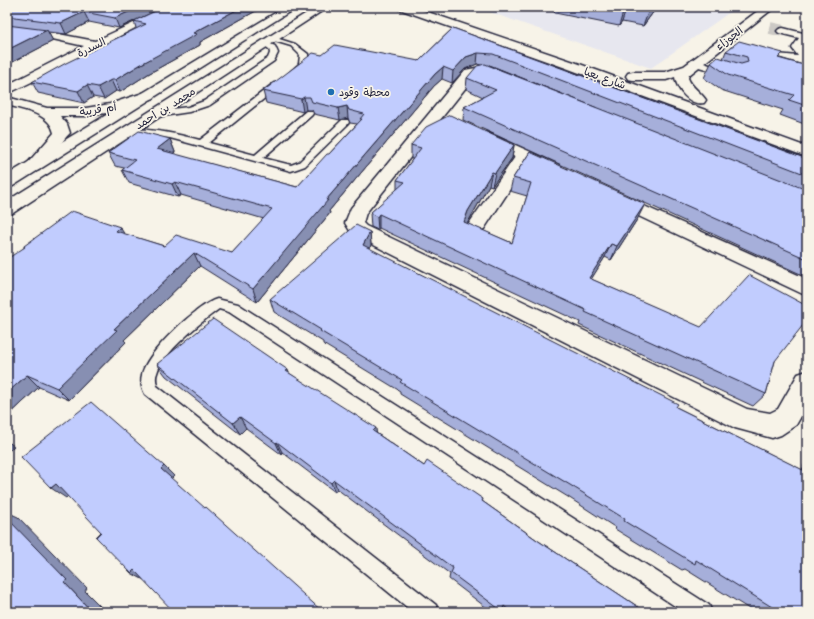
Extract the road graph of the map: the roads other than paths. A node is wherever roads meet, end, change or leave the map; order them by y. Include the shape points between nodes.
1 (177, 7) edge
2 (292, 7) edge
3 (333, 7) edge
4 (402, 7) edge
5 (770, 7) edge
6 (320, 9) edge
7 (750, 22) junction
8 (763, 26) tunnel mouth
9 (502, 28) dead end
10 (7, 30) edge
11 (783, 31) tunnel mouth
12 (807, 36) edge
13 (270, 42) junction
14 (96, 45) junction
15 (766, 58) edge
16 (807, 60) edge
17 (691, 66) junction
18 (736, 75) edge
19 (633, 76) junction
20 (515, 82) edge
21 (7, 90) edge
22 (149, 95) junction
23 (699, 100) junction
24 (7, 101) edge
25 (46, 112) junction
26 (309, 113) dead end
27 (156, 114) junction
28 (345, 122) dead end
29 (764, 122) dead end
30 (470, 129) edge
31 (125, 134) junction
32 (201, 144) junction
33 (807, 152) edge
34 (524, 155) junction
35 (256, 159) junction
36 (33, 166) junction
37 (566, 175) edge
38 (7, 182) edge
39 (602, 192) edge
40 (7, 209) edge
41 (478, 225) dead end
42 (807, 288) edge
43 (807, 382) edge
44 (429, 612) edge
45 (702, 612) edge

1 - 14 street, السدرة
2 - 22 street, محمد بن احمد
3 - 6 street, محمد بن احمد
4 - 33 street, شارع بعيا via 570,65
5 - 7 street, الجوزاء
6 - 13 street, محمد بن احمد
7 - 8 street
7 - 17 street, الجوزاء
9 - 19 street, شارع بعيا
10 - 14 street
11 - 12 street
12 - 16 street via 798,48
13 - 27 street, محمد بن احمد
13 - 27 lane via 274,54 271,59 215,99 189,109
13 - 32 lane via 293,45 302,50 307,66
14 - 21 street, السدرة
15 - 16 street
17 - 18 lane
17 - 19 street, الجوزاء via 666,76
17 - 23 street via 681,78 682,83
19 - 23 street, شارع بعيا
20 - 43 street via 486,70 470,73 443,117 357,212 354,223 359,230 744,420 772,426 787,417
22 - 25 street, أم قريبة via 113,108 86,112
22 - 36 street, محمد بن احمد
23 - 29 street, شارع بعيا
24 - 25 street, أم قريبة
25 - 36 street, أم قريبة via 60,124 62,133
26 - 35 lane
27 - 31 street, محمد بن احمد
28 - 35 lane via 297,167 286,167
30 - 34 street
31 - 32 lane via 161,134
31 - 40 street, محمد بن احمد
32 - 35 lane
34 - 37 street
34 - 41 street
36 - 38 street, محمد بن احمد
39 - 42 street
44 - 45 lane via 150,389 149,374 156,359 205,312 217,304 234,308

